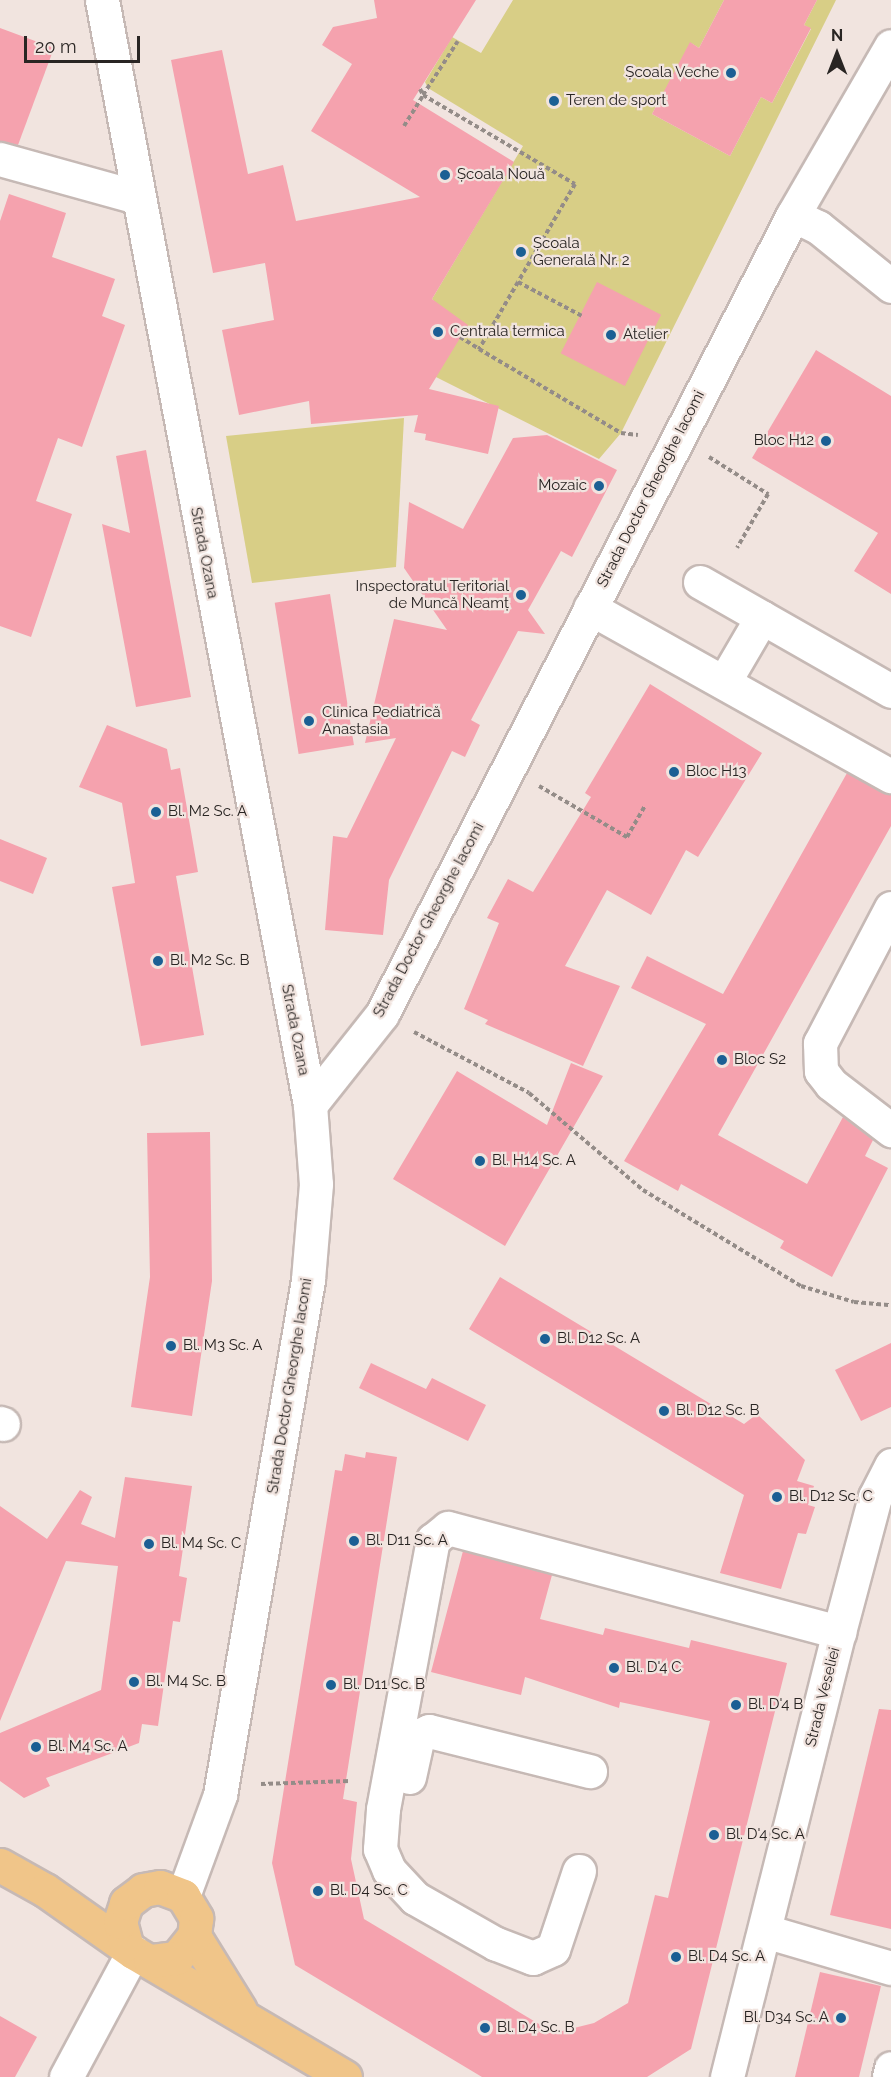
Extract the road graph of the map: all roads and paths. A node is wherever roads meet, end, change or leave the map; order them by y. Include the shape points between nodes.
1 (102, 0) edge
2 (458, 41) dead end
3 (891, 46) edge
4 (420, 88) dead end
5 (423, 95) junction
6 (405, 126) dead end
7 (0, 159) edge
8 (137, 197) junction
9 (794, 214) junction
10 (518, 282) junction
11 (891, 286) edge
12 (582, 316) dead end
13 (460, 337) dead end
14 (479, 349) junction
15 (644, 436) dead end
16 (703, 453) dead end
17 (737, 548) dead end
18 (700, 582) dead end
19 (590, 608) junction
20 (762, 617) junction
21 (724, 682) junction
22 (891, 691) edge
23 (891, 776) edge
24 (534, 784) dead end
25 (645, 806) dead end
26 (891, 908) edge
27 (382, 1014) junction
28 (310, 1105) junction
29 (891, 1130) edge
30 (891, 1305) edge
31 (891, 1465) edge
32 (839, 1632) junction
33 (590, 1772) dead end
34 (389, 1779) junction
35 (261, 1784) dead end
36 (0, 1865) edge
37 (389, 1870) junction
38 (579, 1871) dead end
39 (45, 1890) junction
40 (183, 1896) junction
41 (126, 1903) junction
42 (765, 1931) junction
43 (194, 1936) junction
44 (136, 1952) junction
45 (891, 1968) edge
46 (241, 2012) junction
47 (891, 2068) edge
48 (66, 2077) edge
49 (345, 2077) edge
50 (727, 2077) edge
51 (889, 2077) edge

1 - 8 street, Strada Ozana
2 - 5 path
3 - 9 street, Strada Doctor Gheorghe Iacomi
4 - 5 path
5 - 6 path
5 - 10 path via 575,184
7 - 8 street
8 - 28 street, Strada Ozana
9 - 11 street via 818,227
9 - 19 street, Strada Doctor Gheorghe Iacomi
10 - 12 path
10 - 14 path
13 - 14 path
14 - 15 path via 621,433
16 - 17 path via 768,494
18 - 20 street
19 - 21 street
19 - 27 street, Strada Doctor Gheorghe Iacomi
20 - 21 street
20 - 22 street
21 - 23 street
24 - 25 path via 627,837
26 - 29 street via 820,1042 821,1071 831,1084
27 - 28 street, Strada Doctor Gheorghe Iacomi
27 - 30 path via 529,1093 643,1190 801,1286 854,1302
28 - 40 street, Strada Doctor Gheorghe Iacomi via 316,1184 308,1280 220,1795
31 - 32 street, Strada Veseliei via 875,1497
32 - 34 street via 448,1528 433,1540
32 - 42 street, Strada Veseliei
33 - 37 street via 429,1731 418,1736
34 - 35 path
34 - 37 street via 380,1849
36 - 39 main road
37 - 38 street via 415,1898 496,1944 533,1958 554,1949
39 - 41 main road
39 - 44 main road
40 - 41 main road via 160,1887 142,1890
40 - 43 main road via 195,1918
41 - 44 main road via 120,1922
42 - 45 street
42 - 50 street, Strada Veseliei
43 - 44 main road via 176,1958
43 - 46 main road
44 - 46 main road
44 - 48 street
46 - 49 main road
47 - 51 street

